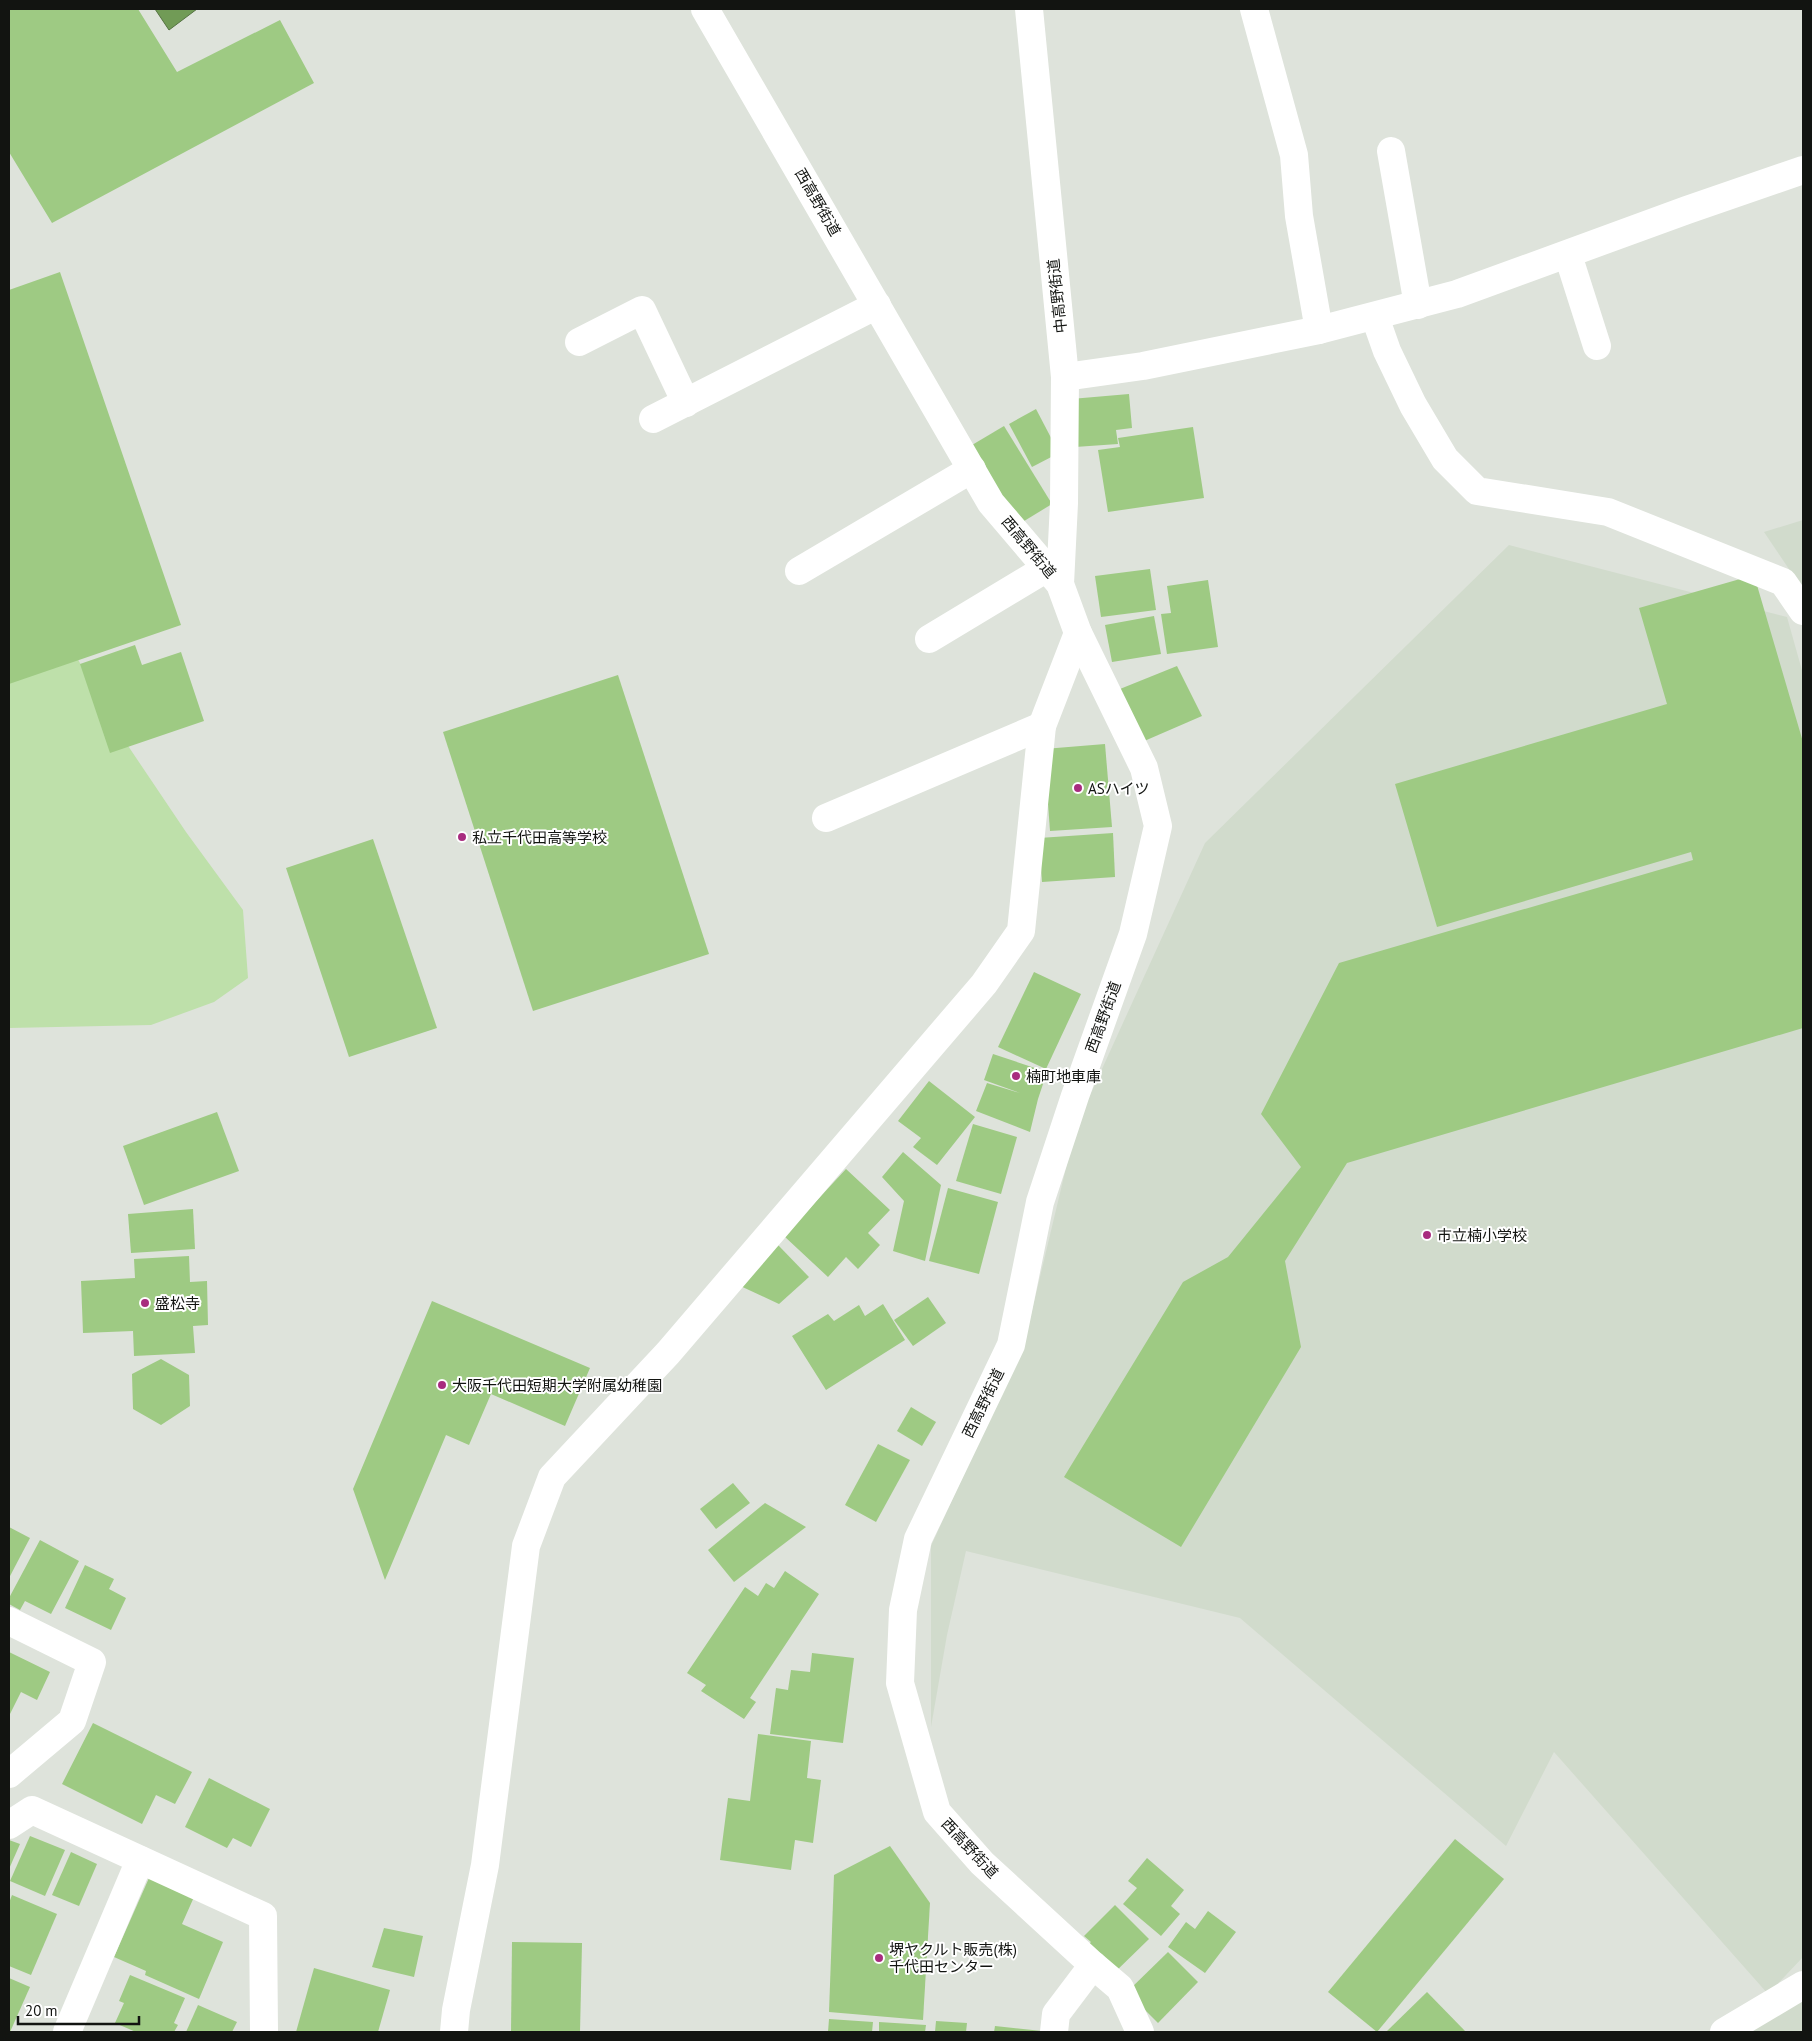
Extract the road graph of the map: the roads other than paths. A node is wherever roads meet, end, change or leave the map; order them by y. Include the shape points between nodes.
1 (705, 9) edge
2 (1029, 9) edge
3 (1254, 9) edge
4 (1391, 151) dead end
5 (1803, 170) edge
6 (1568, 255) junction
7 (877, 305) junction
8 (1418, 305) junction
9 (1376, 317) junction
10 (1319, 330) junction
11 (579, 342) dead end
12 (1597, 346) dead end
13 (1065, 377) junction
14 (686, 403) junction
15 (653, 419) dead end
16 (972, 469) junction
17 (799, 571) dead end
18 (1054, 576) junction
19 (1803, 611) edge
20 (1078, 633) junction
21 (929, 639) dead end
22 (1042, 726) junction
23 (826, 818) dead end
24 (9, 1622) edge
25 (9, 1774) edge
26 (9, 1826) edge
27 (140, 1860) junction
28 (1093, 1965) junction
29 (1803, 1985) edge
30 (67, 2032) edge
31 (264, 2032) edge
32 (454, 2032) edge
33 (1054, 2032) edge
34 (1140, 2032) edge
35 (1724, 2032) edge

1 - 7 street, 西高野街道
2 - 13 street, 中高野街道
3 - 10 street via 1294,155 1299,216
4 - 8 street
5 - 6 street
6 - 8 street
6 - 12 street
7 - 14 street
7 - 16 street, 西高野街道
8 - 9 street
9 - 10 street
9 - 19 street via 1387,351 1418,413 1445,459 1477,492 1608,512 1783,582
10 - 13 street via 1143,366
11 - 14 street via 642,310
13 - 18 street, 中高野街道 via 1064,503
14 - 15 street
16 - 17 street
16 - 18 street, 西高野街道 via 991,503
18 - 20 street, 西高野街道
18 - 21 street
20 - 22 street
20 - 28 street, 西高野街道 via 1144,768 1158,826 1133,934 1040,1202 1011,1345 918,1539 903,1610 900,1683 937,1812 982,1863
22 - 23 street
22 - 32 street via 1021,930 984,984 687,1330 552,1477 526,1546 485,1864
24 - 25 street via 92,1662 72,1721
26 - 27 street via 32,1810
27 - 30 street
27 - 31 street via 263,1916
28 - 33 street via 1056,2014
28 - 34 street, 西高野街道 via 1120,1988
29 - 35 street

